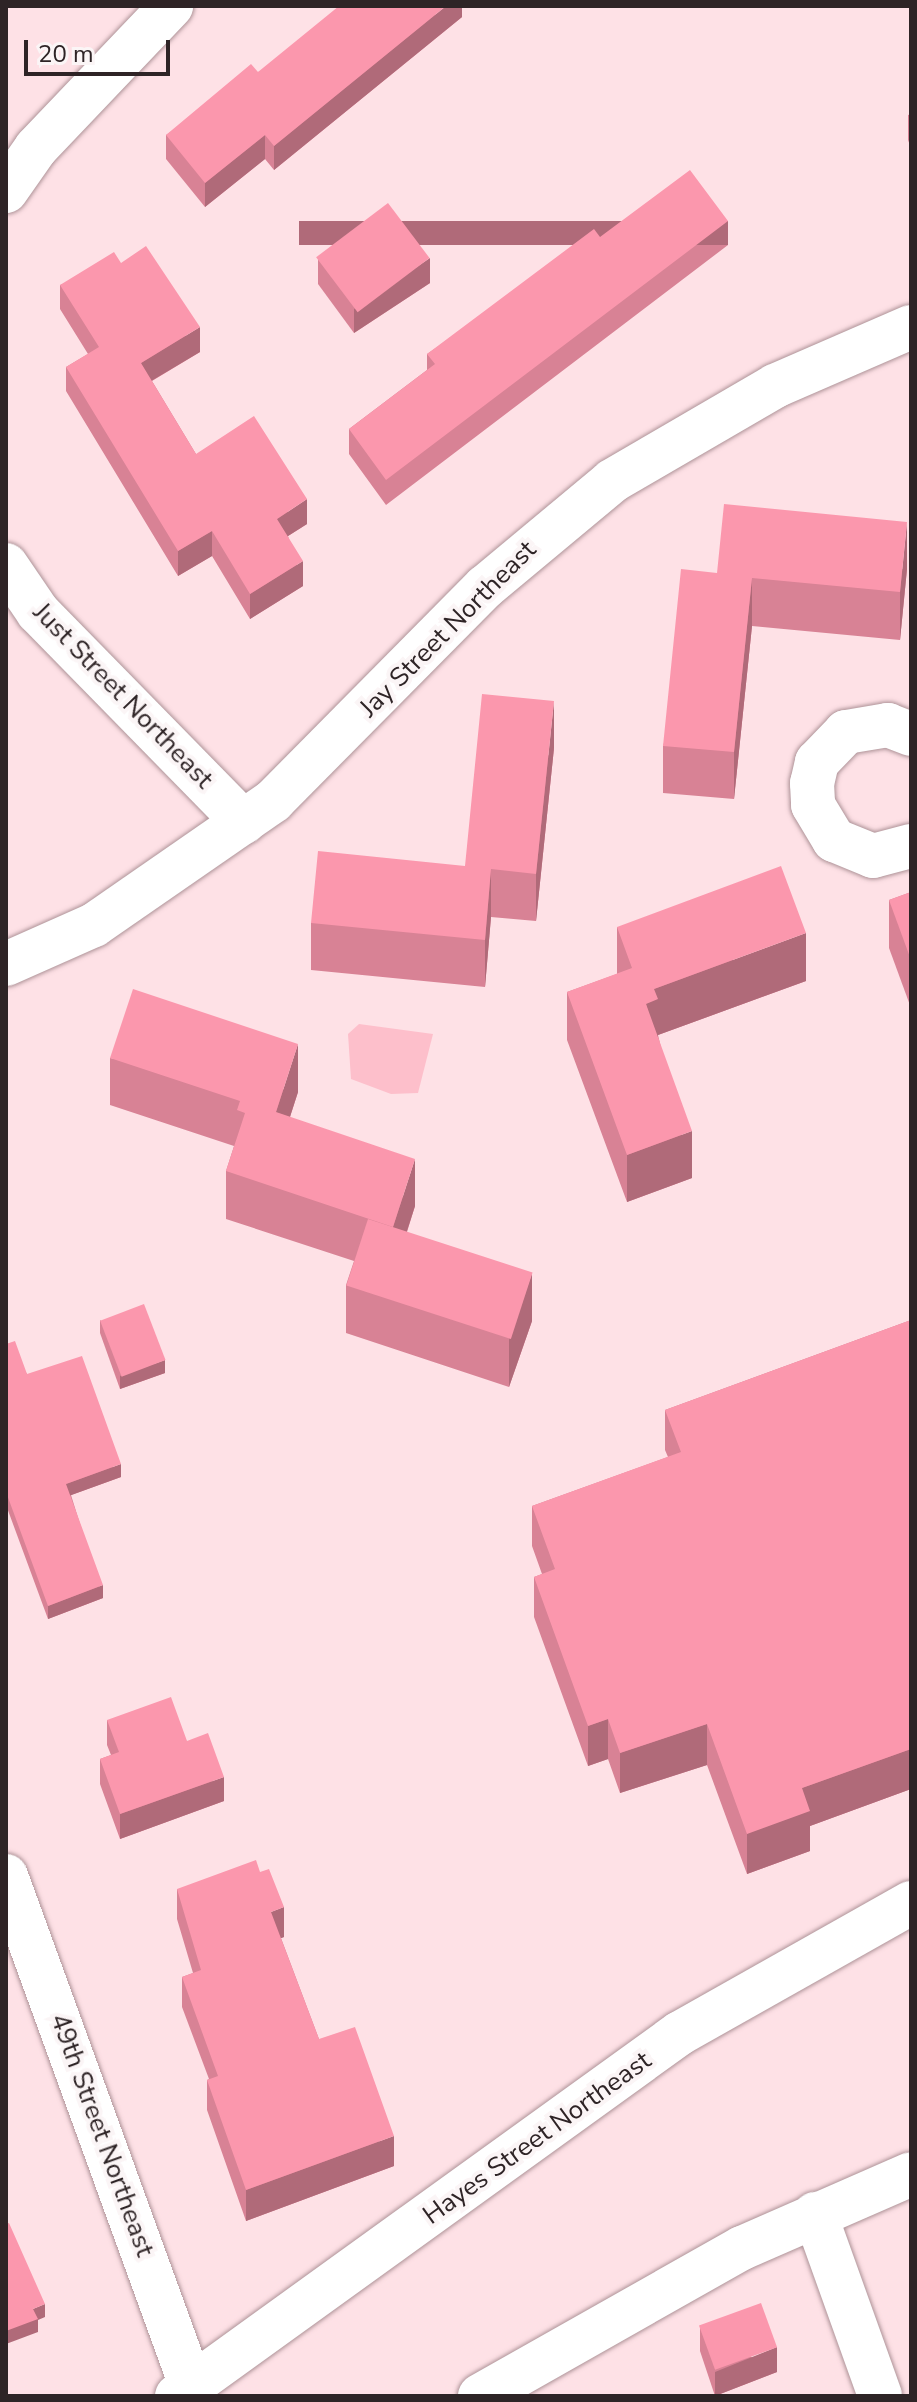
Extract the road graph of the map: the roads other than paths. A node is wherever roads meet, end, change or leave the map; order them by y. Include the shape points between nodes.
1 (171, 6) edge
2 (6, 191) edge
3 (911, 327) edge
4 (6, 565) edge
5 (911, 734) edge
6 (244, 822) junction
7 (911, 846) edge
8 (6, 964) edge
9 (6, 1876) edge
10 (911, 1903) edge
11 (911, 2174) edge
12 (815, 2214) junction
13 (188, 2393) edge
14 (480, 2396) edge
15 (880, 2396) edge

1 - 2 street via 36,148
3 - 6 street, Jay Street Northeast via 762,393 572,509 485,587 302,777
4 - 6 street, Just Street Northeast via 38,612
5 - 7 street via 888,725 846,732 817,762 812,783 813,805 834,840 873,856
6 - 8 street, Jay Street Northeast via 94,925
9 - 13 street, 49th Street Northeast
10 - 13 street, Hayes Street Northeast via 680,2033
11 - 12 street
12 - 14 street via 632,2307
12 - 15 street

